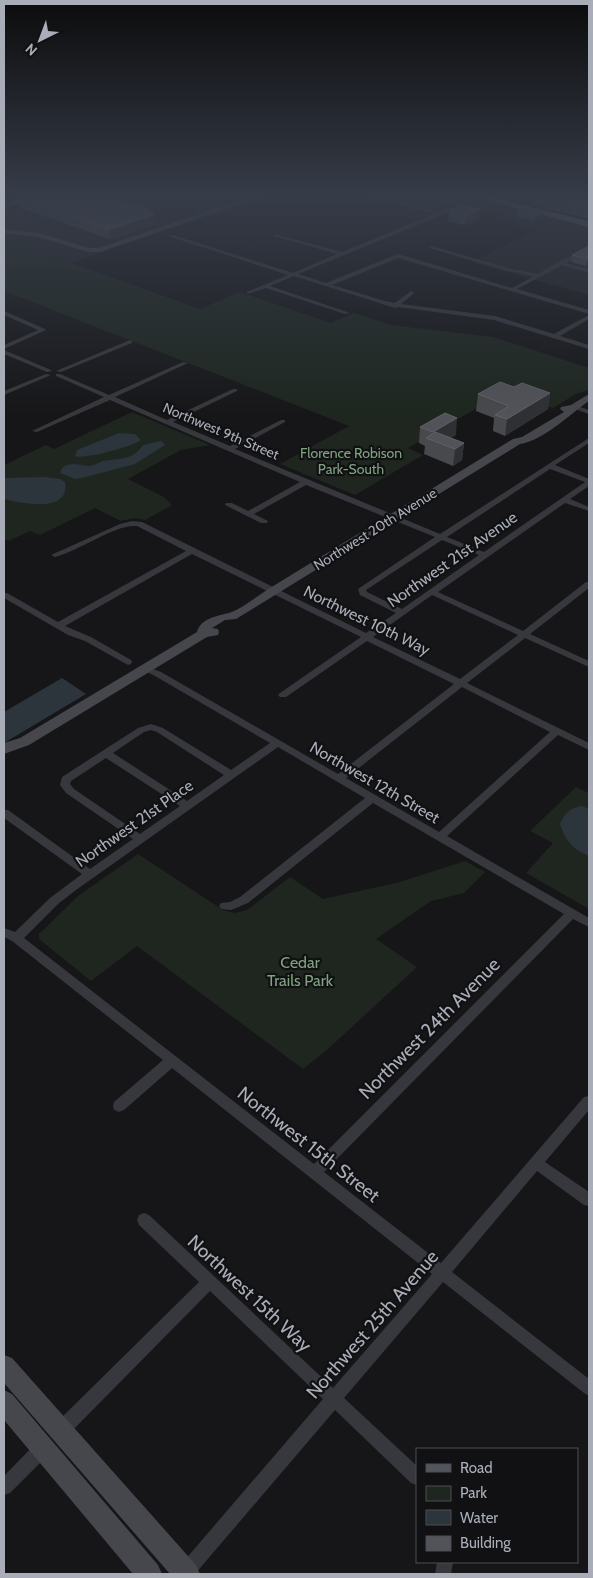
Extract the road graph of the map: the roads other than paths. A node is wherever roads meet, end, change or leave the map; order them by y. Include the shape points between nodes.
1 (272, 268) edge
2 (308, 268) edge
3 (369, 268) edge
4 (439, 268) edge
5 (501, 268) edge
6 (551, 268) edge
7 (577, 268) edge
8 (589, 271) edge
9 (292, 274) junction
10 (537, 275) junction
11 (326, 285) junction
12 (264, 286) junction
13 (513, 289) junction
14 (249, 292) dead end
15 (411, 293) dead end
16 (394, 306) junction
17 (4, 312) edge
18 (589, 312) edge
19 (347, 313) dead end
20 (589, 317) edge
21 (556, 336) junction
22 (130, 342) dead end
23 (589, 347) edge
24 (4, 348) edge
25 (4, 352) edge
26 (185, 363) dead end
27 (48, 373) junction
28 (58, 373) junction
29 (235, 390) dead end
30 (4, 393) edge
31 (110, 397) junction
32 (589, 397) edge
33 (574, 407) junction
34 (589, 412) edge
35 (283, 421) dead end
36 (167, 422) junction
37 (35, 431) dead end
38 (589, 440) edge
39 (230, 449) junction
40 (550, 466) junction
41 (306, 482) junction
42 (589, 482) edge
43 (565, 500) junction
44 (229, 505) dead end
45 (589, 509) edge
46 (248, 514) junction
47 (394, 518) junction
48 (264, 521) dead end
49 (441, 536) junction
50 (193, 550) junction
51 (56, 554) dead end
52 (485, 555) junction
53 (589, 584) edge
54 (274, 591) junction
55 (432, 592) junction
56 (4, 595) edge
57 (402, 612) junction
58 (58, 626) junction
59 (525, 634) junction
60 (367, 637) junction
61 (128, 662) dead end
62 (589, 664) edge
63 (145, 669) junction
64 (461, 684) junction
65 (283, 695) dead end
66 (557, 731) junction
67 (24, 742) junction
68 (277, 743) junction
69 (589, 747) edge
70 (4, 749) edge
71 (107, 754) junction
72 (4, 759) edge
73 (231, 775) junction
74 (339, 778) junction
75 (372, 798) junction
76 (187, 806) junction
77 (4, 812) edge
78 (440, 837) junction
79 (140, 839) junction
80 (90, 874) junction
81 (225, 906) dead end
82 (572, 913) junction
83 (589, 923) edge
84 (10, 935) edge
85 (172, 1060) junction
86 (589, 1101) edge
87 (119, 1106) dead end
88 (536, 1163) junction
89 (314, 1172) junction
90 (589, 1200) edge
91 (144, 1220) dead end
92 (442, 1272) junction
93 (209, 1282) junction
94 (4, 1366) edge
95 (589, 1388) edge
96 (334, 1399) junction
97 (4, 1402) edge
98 (61, 1430) junction
99 (42, 1450) junction
100 (416, 1476) edge
101 (4, 1487) edge
102 (149, 1574) edge
103 (186, 1574) edge

1 - 9 street
2 - 9 street
3 - 11 street
4 - 13 street
5 - 10 street
6 - 10 street
7 - 8 street
9 - 11 street
9 - 12 street
10 - 13 street
11 - 16 street
12 - 14 street
12 - 19 street
13 - 18 street
15 - 16 street
16 - 21 street via 495,318
17 - 24 street via 43,331
20 - 21 street
21 - 23 street
22 - 28 street
25 - 27 street
26 - 31 street
27 - 28 street
27 - 30 street
28 - 31 street, Northwest 9th Street
29 - 36 street
31 - 36 street, Northwest 9th Street
31 - 37 street
32 - 33 street, Northwest 20th Avenue
33 - 34 street
33 - 47 street, Northwest 20th Avenue
35 - 39 street
36 - 39 street, Northwest 9th Street
38 - 40 street
39 - 41 street, Northwest 9th Street
40 - 42 street
40 - 49 street
41 - 46 street
41 - 47 street, Northwest 9th Street
42 - 43 street, Northwest 21st Avenue
43 - 45 street
43 - 52 street, Northwest 21st Avenue
44 - 46 street
46 - 48 street
47 - 49 street, Northwest 9th Street
47 - 54 street, Northwest 20th Avenue
49 - 52 street, Northwest 9th Street
49 - 57 street via 362,589 363,593
50 - 51 street, Northwest 10th Way via 130,522 69,552
50 - 54 street, Northwest 10th Way
50 - 58 street
52 - 55 street, Northwest 21st Avenue
53 - 59 street
54 - 60 street, Northwest 10th Way
54 - 63 street, Northwest 20th Avenue via 232,616 230,622 202,634
55 - 57 street, Northwest 21st Avenue
55 - 59 street
56 - 58 street
57 - 60 street, Northwest 21st Avenue
58 - 61 street
59 - 62 street
59 - 64 street
60 - 64 street, Northwest 10th Way
60 - 65 street, Northwest 21st Avenue
63 - 67 street, Northwest 20th Avenue
63 - 68 street, Northwest 12th Street
64 - 66 street, Northwest 10th Way
64 - 74 street
66 - 69 street, Northwest 10th Way
66 - 78 street
67 - 70 street, Northwest 20th Avenue
67 - 72 street, Northwest 20th Avenue via 20,749
68 - 73 street, Northwest 21st Place
68 - 74 street, Northwest 12th Street
71 - 73 street via 141,730 151,727
71 - 76 street
71 - 79 street via 70,777 65,785
73 - 76 street, Northwest 21st Place
74 - 75 street, Northwest 12th Street
75 - 78 street, Northwest 12th Street
75 - 81 street via 244,900
76 - 79 street, Northwest 21st Place
77 - 80 street
78 - 82 street, Northwest 12th Street
79 - 80 street, Northwest 21st Place
80 - 84 street, Northwest 21st Place
82 - 83 street, Northwest 12th Street
82 - 89 street, Northwest 24th Avenue
84 - 85 street, Northwest 15th Street
85 - 87 street
85 - 89 street, Northwest 15th Street
86 - 88 street, Northwest 25th Avenue
88 - 90 street
88 - 92 street, Northwest 25th Avenue
89 - 92 street, Northwest 15th Street
91 - 93 street, Northwest 15th Way
92 - 95 street, Northwest 15th Street
92 - 96 street, Northwest 25th Avenue
93 - 96 street, Northwest 15th Way
93 - 98 street
94 - 98 street
96 - 100 street, Northwest 15th Way
96 - 103 street, Northwest 25th Avenue
97 - 99 street
98 - 103 street
99 - 101 street
99 - 102 street

